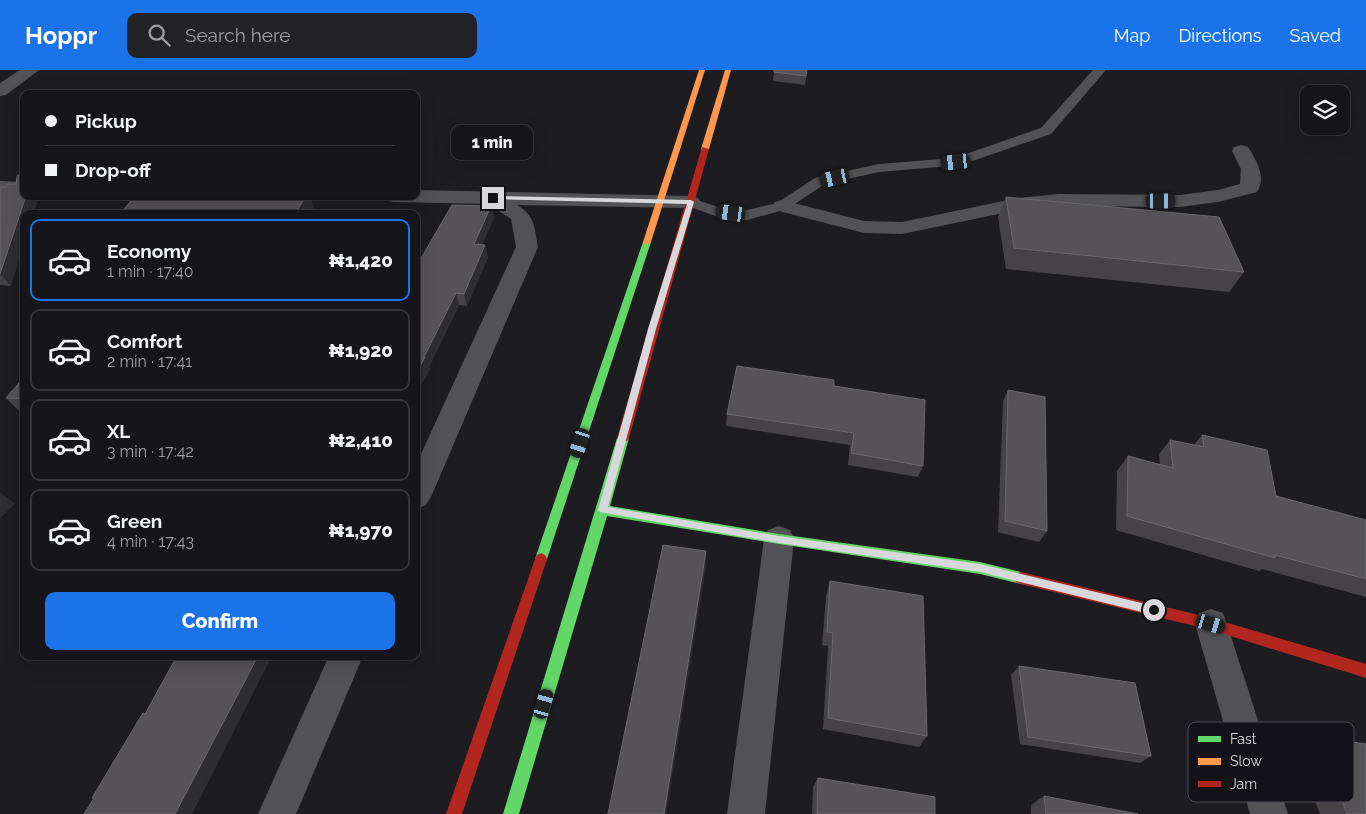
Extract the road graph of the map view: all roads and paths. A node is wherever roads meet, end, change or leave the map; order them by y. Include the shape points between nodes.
1 (30, 70) edge
2 (702, 70) edge
3 (728, 70) edge
4 (1100, 70) edge
5 (0, 91) edge
6 (1241, 151) dead end
7 (0, 187) edge
8 (20, 188) edge
9 (420, 197) edge
10 (493, 198) junction
11 (661, 201) junction
12 (691, 202) junction
13 (782, 206) junction
14 (420, 488) edge
15 (603, 510) junction
16 (779, 539) junction
17 (1211, 624) junction
18 (344, 660) edge
19 (1366, 672) edge
20 (1241, 722) edge
21 (1265, 802) edge
22 (277, 814) edge
23 (454, 814) edge
24 (511, 814) edge
25 (746, 814) edge
26 (1269, 814) edge

1 - 5 street
2 - 11 main road
3 - 12 main road
4 - 13 lane via 1046,131 956,162 879,168 820,181
6 - 13 street via 1251,169 1250,188 1180,201 1059,200 1026,203 902,228 864,227
7 - 8 street
9 - 10 street
10 - 11 street
10 - 14 street via 521,216 527,247
11 - 12 street
11 - 23 main road
12 - 13 lane via 716,211 747,215
12 - 15 main road via 652,329
15 - 16 main road
15 - 24 main road
16 - 17 main road via 980,568
16 - 25 street
17 - 19 main road
17 - 20 street
18 - 22 street
21 - 26 street

